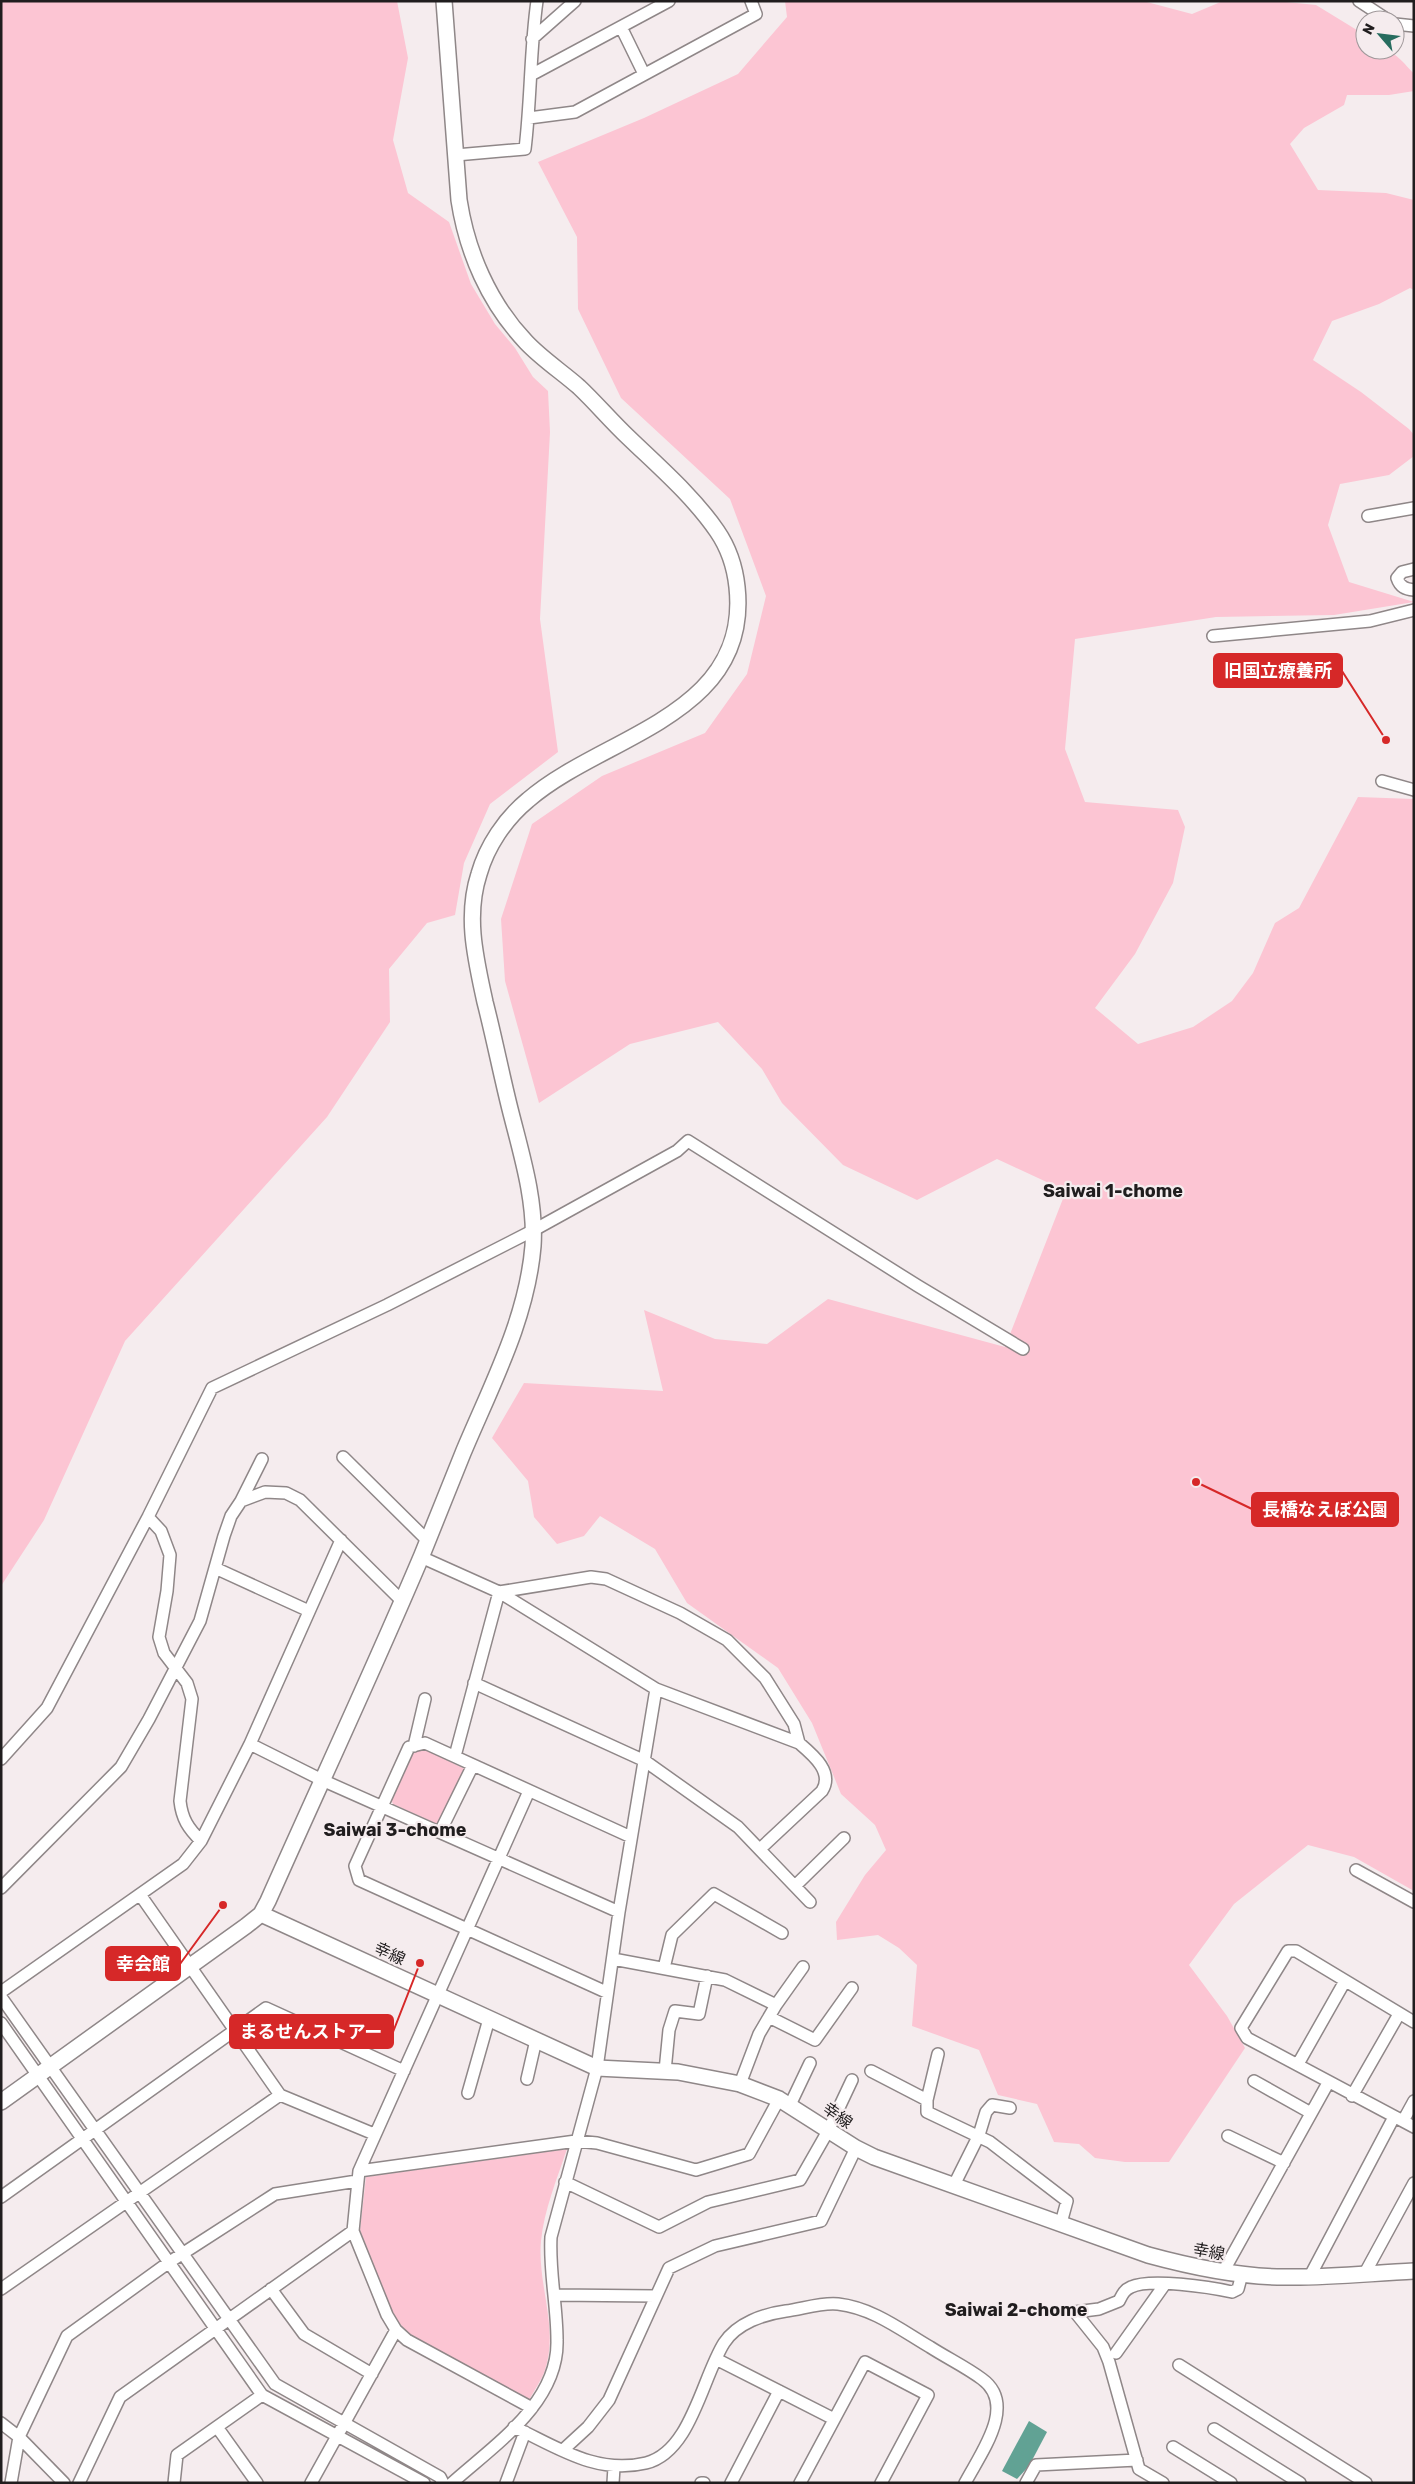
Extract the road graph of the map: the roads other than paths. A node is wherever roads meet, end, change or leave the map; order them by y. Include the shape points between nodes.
1 (444, 1) edge
2 (537, 1) edge
3 (575, 1) edge
4 (669, 1) edge
5 (751, 1) edge
6 (1359, 1) edge
7 (1372, 10) edge
8 (621, 27) junction
9 (532, 39) junction
10 (644, 74) junction
11 (531, 75) junction
12 (529, 118) junction
13 (456, 155) junction
14 (1414, 508) edge
15 (1368, 516) dead end
16 (1414, 569) edge
17 (1414, 590) edge
18 (1414, 610) edge
19 (1213, 636) dead end
20 (1382, 781) dead end
21 (1414, 790) edge
22 (534, 1230) junction
23 (1023, 1349) dead end
24 (343, 1457) dead end
25 (262, 1459) dead end
26 (241, 1501) junction
27 (148, 1517) junction
28 (341, 1540) junction
29 (428, 1541) junction
30 (421, 1557) junction
31 (215, 1568) junction
32 (499, 1592) junction
33 (402, 1601) junction
34 (309, 1611) junction
35 (176, 1668) junction
36 (474, 1683) junction
37 (656, 1689) junction
38 (425, 1699) dead end
39 (800, 1743) junction
40 (250, 1744) junction
41 (414, 1746) junction
42 (455, 1756) junction
43 (1, 1759) edge
44 (646, 1761) junction
45 (473, 1765) junction
46 (322, 1780) junction
47 (529, 1791) junction
48 (382, 1806) junction
49 (440, 1832) junction
50 (631, 1837) junction
51 (844, 1838) dead end
52 (201, 1841) junction
53 (760, 1849) junction
54 (499, 1858) junction
55 (1356, 1870) dead end
56 (795, 1886) junction
57 (1, 1888) edge
58 (141, 1896) junction
59 (810, 1902) dead end
60 (1414, 1902) edge
61 (619, 1912) junction
62 (261, 1914) junction
63 (468, 1930) junction
64 (782, 1933) dead end
65 (613, 1959) junction
66 (190, 1966) junction
67 (803, 1967) dead end
68 (664, 1968) junction
69 (707, 1976) junction
70 (1344, 1981) junction
71 (852, 1988) dead end
72 (1, 1992) edge
73 (606, 1992) junction
74 (438, 1995) junction
75 (1, 1997) edge
76 (776, 2005) junction
77 (1399, 2014) junction
78 (769, 2017) junction
79 (489, 2019) junction
80 (1414, 2022) edge
81 (1, 2024) edge
82 (234, 2029) junction
83 (536, 2040) junction
84 (938, 2054) dead end
85 (810, 2063) dead end
86 (1298, 2064) junction
87 (597, 2068) junction
88 (404, 2070) junction
89 (43, 2071) junction
90 (665, 2071) junction
91 (871, 2071) dead end
92 (527, 2079) dead end
93 (852, 2080) dead end
94 (1254, 2081) dead end
95 (1328, 2082) junction
96 (740, 2084) junction
97 (468, 2093) dead end
98 (280, 2094) junction
99 (1352, 2096) junction
100 (927, 2100) junction
101 (1414, 2101) edge
102 (1, 2102) edge
103 (785, 2102) junction
104 (1010, 2108) dead end
105 (1311, 2113) junction
106 (1398, 2119) junction
107 (1414, 2127) edge
108 (95, 2130) junction
109 (828, 2131) junction
110 (374, 2134) junction
111 (979, 2135) junction
112 (1228, 2136) dead end
113 (83, 2139) junction
114 (576, 2141) junction
115 (856, 2148) junction
116 (1284, 2163) junction
117 (358, 2176) junction
118 (565, 2182) junction
119 (1414, 2183) edge
120 (954, 2185) junction
121 (139, 2192) junction
122 (1, 2197) edge
123 (125, 2202) junction
124 (1061, 2223) junction
125 (353, 2232) junction
126 (184, 2254) junction
127 (168, 2263) junction
128 (1414, 2271) edge
129 (1223, 2272) junction
130 (1365, 2273) junction
131 (1242, 2274) junction
132 (1310, 2276) junction
133 (1165, 2284) junction
134 (1, 2289) edge
135 (271, 2289) junction
136 (554, 2296) junction
137 (656, 2296) junction
138 (229, 2319) junction
139 (216, 2328) junction
140 (396, 2330) junction
141 (1116, 2353) dead end
142 (716, 2359) junction
143 (1179, 2366) dead end
144 (372, 2374) junction
145 (779, 2391) junction
146 (262, 2395) junction
147 (532, 2408) junction
148 (834, 2420) junction
149 (344, 2422) junction
150 (1, 2424) edge
151 (217, 2427) junction
152 (520, 2429) junction
153 (1214, 2429) dead end
154 (337, 2436) junction
155 (19, 2437) junction
156 (1173, 2447) dead end
157 (564, 2450) junction
158 (1137, 2460) junction
159 (614, 2468) junction
160 (11, 2483) edge
161 (64, 2483) edge
162 (79, 2483) edge
163 (174, 2483) edge
164 (258, 2483) edge
165 (311, 2483) edge
166 (424, 2483) edge
167 (443, 2483) edge
168 (452, 2483) edge
169 (506, 2483) edge
170 (613, 2483) edge
171 (731, 2483) edge
172 (800, 2483) edge
173 (881, 2483) edge
174 (965, 2483) edge
175 (1026, 2483) edge
176 (1163, 2483) edge
177 (1231, 2483) edge
178 (1300, 2483) edge
179 (1366, 2483) edge

1 - 13 street
2 - 9 street
3 - 9 street
4 - 8 street
5 - 10 street via 756,14
6 - 7 street
8 - 10 street
8 - 11 street
9 - 11 street
10 - 12 street via 575,112
11 - 12 street
12 - 13 street via 525,149
13 - 22 street via 459,200 468,245 479,274 500,308 524,341 577,386 702,512 725,545 736,583 735,628 728,651 703,689 685,706 660,722 528,800 497,834 478,876 471,928 477,966 522,1154
14 - 15 street
16 - 17 street via 1402,572 1397,578 1399,585
18 - 19 street via 1370,621
20 - 21 street
22 - 23 street via 677,1151 688,1141
22 - 27 street via 387,1305 212,1388
22 - 29 street via 530,1274 512,1334
24 - 29 street
25 - 26 street
26 - 28 street via 265,1492 286,1493 300,1500
26 - 31 street via 231,1516
27 - 35 street via 161,1531 170,1555 159,1637 164,1653
27 - 43 street via 47,1708
28 - 33 street
28 - 34 street
29 - 30 street
30 - 32 street
30 - 33 street
31 - 34 street
31 - 35 street via 200,1622
32 - 36 street
32 - 37 street
32 - 39 street via 591,1577 606,1579 680,1613 727,1640 765,1678 794,1724
33 - 46 street
34 - 40 street
35 - 52 street via 187,1683 192,1699 180,1801 186,1827
35 - 57 street via 120,1767
36 - 42 street
36 - 44 street
37 - 39 street
37 - 44 street
38 - 41 street
39 - 53 street via 815,1758 827,1783
40 - 46 street
40 - 52 street
41 - 42 street via 425,1743
41 - 48 street via 409,1747
42 - 45 street
44 - 50 street
44 - 53 street via 738,1827
45 - 47 street
45 - 49 street
46 - 48 street
46 - 62 street
47 - 50 street
47 - 54 street
48 - 49 street
48 - 63 street via 355,1866 359,1880
49 - 54 street
50 - 61 street
51 - 56 street
52 - 58 street via 183,1864
53 - 56 street
54 - 61 street
54 - 63 street
55 - 60 street
56 - 59 street
58 - 66 street
58 - 72 street
61 - 65 street
62 - 66 street
62 - 74 street, 幸線
63 - 73 street
63 - 74 street
64 - 68 street via 714,1894 672,1935
65 - 68 street
65 - 73 street
66 - 82 street
66 - 89 street
67 - 76 street
68 - 69 street
69 - 76 street via 725,1980
69 - 90 street via 699,2014 675,2011 669,2030
70 - 77 street
70 - 86 street
70 - 86 street via 1296,1951 1288,1951 1241,2028 1247,2038
71 - 78 street via 815,2040
73 - 87 street
74 - 79 street, 幸線
74 - 88 street
75 - 89 street
76 - 78 street
77 - 80 street
77 - 99 street
78 - 96 street via 758,2034
79 - 83 street, 幸線
79 - 97 street
81 - 89 street
82 - 88 street via 266,2008
82 - 98 street
82 - 108 street
83 - 87 street, 幸線
83 - 92 street
84 - 100 street
85 - 103 street
86 - 95 street
87 - 90 street, 幸線
87 - 114 street
88 - 110 street
89 - 102 street
89 - 108 street
89 - 113 street
90 - 96 street, 幸線
91 - 100 street
93 - 109 street
94 - 105 street
95 - 99 street
95 - 105 street
96 - 103 street, 幸線
98 - 110 street
98 - 121 street
99 - 106 street
100 - 111 street via 927,2112
101 - 106 street
103 - 109 street, 幸線
103 - 114 street via 749,2154 696,2170 598,2143
104 - 111 street via 992,2106 986,2112
105 - 116 street
106 - 107 street
106 - 132 street
108 - 113 street
108 - 121 street
109 - 115 street, 幸線
109 - 118 street via 800,2180 708,2202 659,2227
110 - 117 street
111 - 120 street
111 - 124 street via 1067,2201
112 - 116 street
113 - 122 street
113 - 123 street
114 - 117 street
114 - 118 street
115 - 120 street, 幸線
115 - 137 street via 820,2221 715,2246 669,2268
116 - 129 street
117 - 125 street
117 - 126 street via 275,2194
118 - 136 street via 550,2237
119 - 130 street
120 - 124 street, 幸線
121 - 123 street
121 - 126 street
123 - 127 street
123 - 134 street
124 - 129 street, 幸線 via 1148,2254
125 - 135 street
125 - 140 street
126 - 127 street
126 - 138 street
127 - 139 street
127 - 155 street via 67,2336
128 - 130 street, 幸線
129 - 131 street, 幸線
130 - 132 street, 幸線
131 - 132 street, 幸線 via 1284,2278
131 - 133 street via 1238,2289 1232,2292 1205,2286
133 - 141 street
133 - 158 street via 1133,2286 1124,2290 1119,2301 1099,2309 1075,2312 1103,2347
135 - 138 street
135 - 144 street via 304,2334
136 - 137 street
136 - 147 street via 558,2342 551,2376
137 - 157 street via 609,2400
138 - 139 street
138 - 149 street via 275,2384
139 - 146 street
139 - 162 street via 120,2397
140 - 144 street
140 - 147 street via 407,2340
142 - 145 street
142 - 159 street via 685,2430 666,2451 648,2463
142 - 174 street via 725,2341 748,2322 769,2313 836,2304 874,2314 977,2375 995,2396 999,2408 992,2430
143 - 179 street
144 - 149 street
145 - 148 street
145 - 171 street
146 - 151 street
146 - 154 street
147 - 152 street
148 - 172 street
148 - 173 street via 864,2362 928,2395
149 - 154 street
149 - 167 street via 440,2477
150 - 155 street
151 - 163 street via 177,2455
151 - 164 street
152 - 157 street
152 - 168 street
152 - 169 street
153 - 178 street
154 - 165 street
154 - 166 street
155 - 160 street
155 - 161 street
156 - 177 street
157 - 159 street via 589,2462
158 - 175 street via 1036,2465
158 - 176 street via 1139,2469
159 - 170 street

